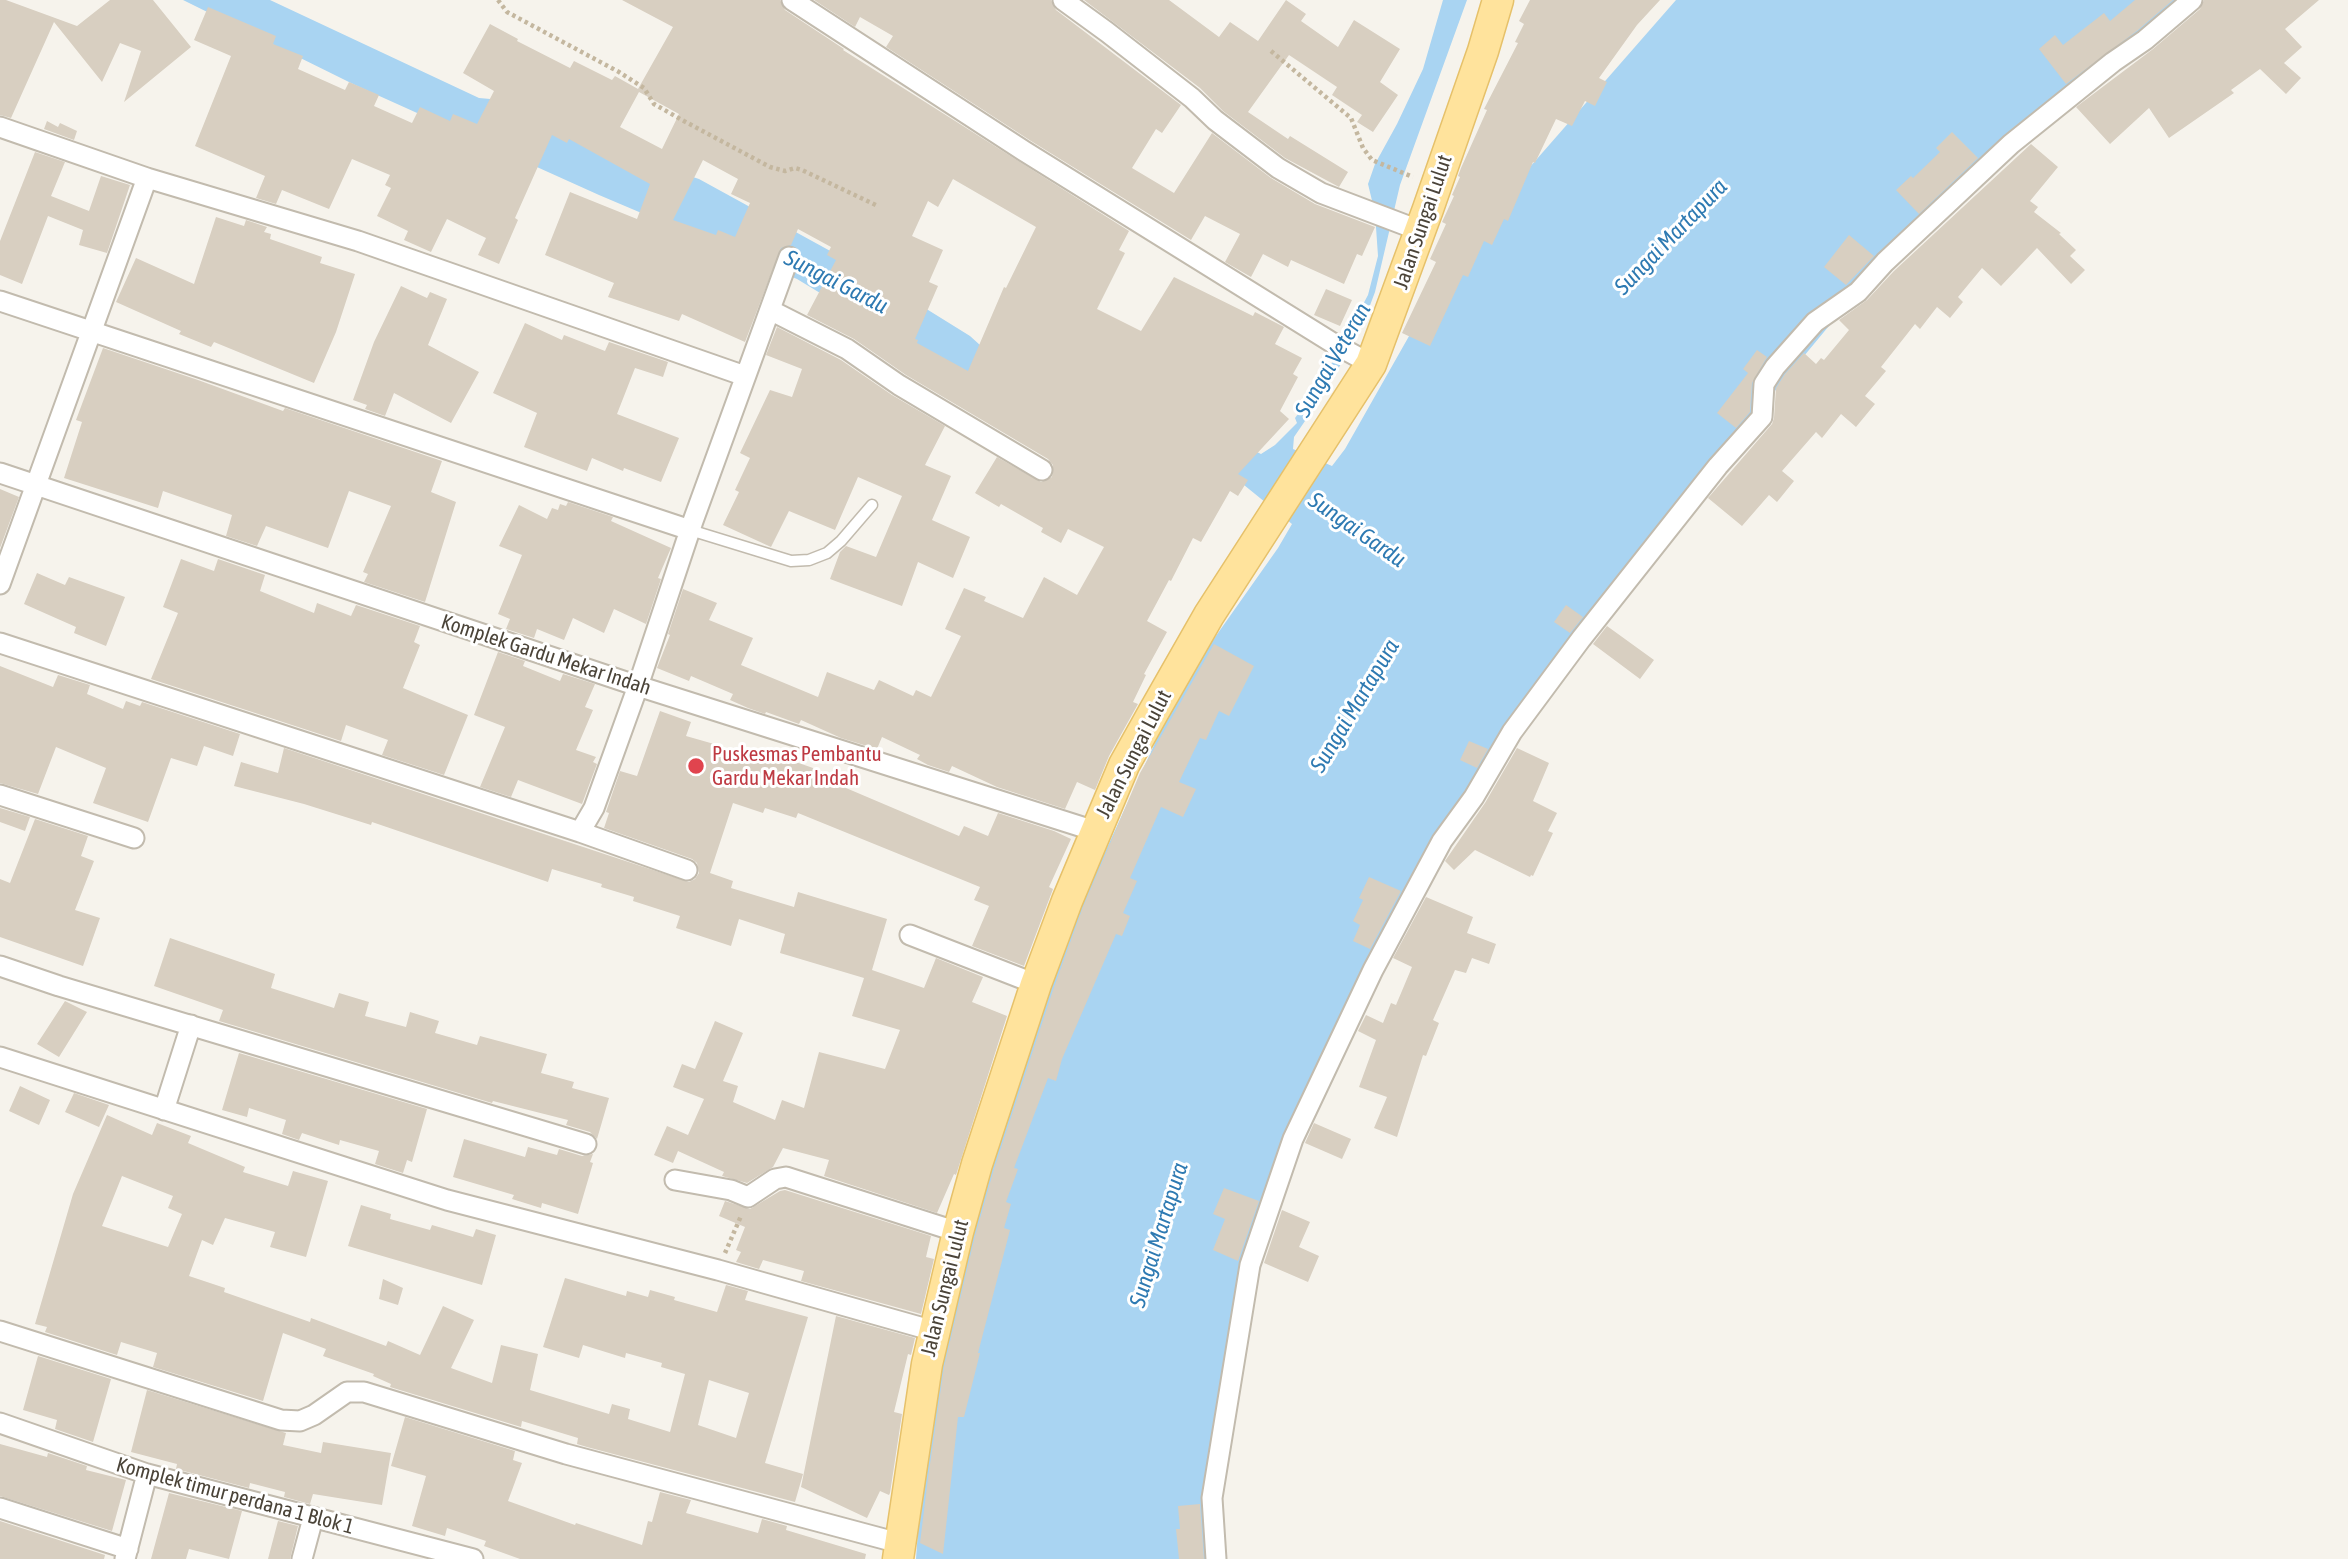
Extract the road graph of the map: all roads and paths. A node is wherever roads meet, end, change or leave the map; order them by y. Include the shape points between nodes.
1 (498, 0) edge
2 (792, 0) edge
3 (1063, 0) edge
4 (1498, 0) edge
5 (2192, 0) edge
6 (1270, 51) dead end
7 (0, 127) edge
8 (1411, 176) dead end
9 (147, 178) junction
10 (878, 206) dead end
11 (1409, 227) junction
12 (789, 257) dead end
13 (0, 301) edge
14 (770, 310) junction
15 (93, 331) junction
16 (1363, 360) junction
17 (745, 376) junction
18 (1042, 470) dead end
19 (0, 473) edge
20 (36, 485) junction
21 (873, 505) dead end
22 (690, 530) junction
23 (0, 584) edge
24 (0, 643) edge
25 (638, 686) junction
26 (0, 795) edge
27 (1095, 831) junction
28 (580, 832) junction
29 (134, 838) dead end
30 (687, 870) dead end
31 (910, 935) dead end
32 (0, 966) edge
33 (1036, 984) junction
34 (191, 1025) junction
35 (0, 1057) edge
36 (164, 1110) junction
37 (586, 1144) dead end
38 (675, 1180) dead end
39 (748, 1197) junction
40 (958, 1232) junction
41 (718, 1270) junction
42 (0, 1331) edge
43 (934, 1331) junction
44 (0, 1423) edge
45 (148, 1474) junction
46 (0, 1508) edge
47 (313, 1518) junction
48 (898, 1551) edge
49 (127, 1554) edge
50 (302, 1559) edge
51 (473, 1559) edge
52 (1216, 1559) edge

1 - 10 path via 507,12 644,88 654,104 682,120 770,167 802,170
2 - 16 street via 1024,151
3 - 11 street via 1278,168 1321,193
4 - 11 main road, Jalan Sungai Lulut via 1483,51
5 - 52 street via 2011,144 1858,292 1815,322 1764,384 1762,417 1581,639 1512,732 1442,841 1373,970 1293,1139 1250,1265 1212,1498
6 - 8 path via 1351,118 1372,160
7 - 9 street
9 - 15 street
9 - 17 street via 358,242
11 - 16 main road, Jalan Sungai Lulut
12 - 14 street
13 - 15 street
14 - 17 street
14 - 18 street via 847,349
15 - 20 street
15 - 22 street
16 - 27 main road, Jalan Sungai Lulut via 1332,425 1209,615 1153,713
17 - 22 street
19 - 20 street, Komplek Gardu Mekar Indah
20 - 23 street
20 - 25 street, Komplek Gardu Mekar Indah
21 - 22 lane via 841,541 809,560 791,561
22 - 25 street
24 - 28 street
25 - 27 street, Komplek Gardu Mekar Indah
25 - 28 street via 594,808
26 - 29 street
27 - 33 main road, Jalan Sungai Lulut
28 - 30 street
31 - 33 street
32 - 34 street
33 - 40 main road, Jalan Sungai Lulut
34 - 36 street
34 - 37 street
35 - 36 street
36 - 41 street via 447,1200
38 - 39 street
39 - 40 street via 786,1177
39 - 41 path
40 - 43 main road, Jalan Sungai Lulut
41 - 43 street
42 - 48 street via 281,1420 300,1421 346,1392 364,1392
43 - 48 main road, Jalan Sungai Lulut
44 - 45 street, Komplek timur perdana 1 Blok 1
45 - 47 street, Komplek timur perdana 1 Blok 1
45 - 49 street
46 - 49 street
47 - 50 street
47 - 51 street, Komplek timur perdana 1 Blok 1

